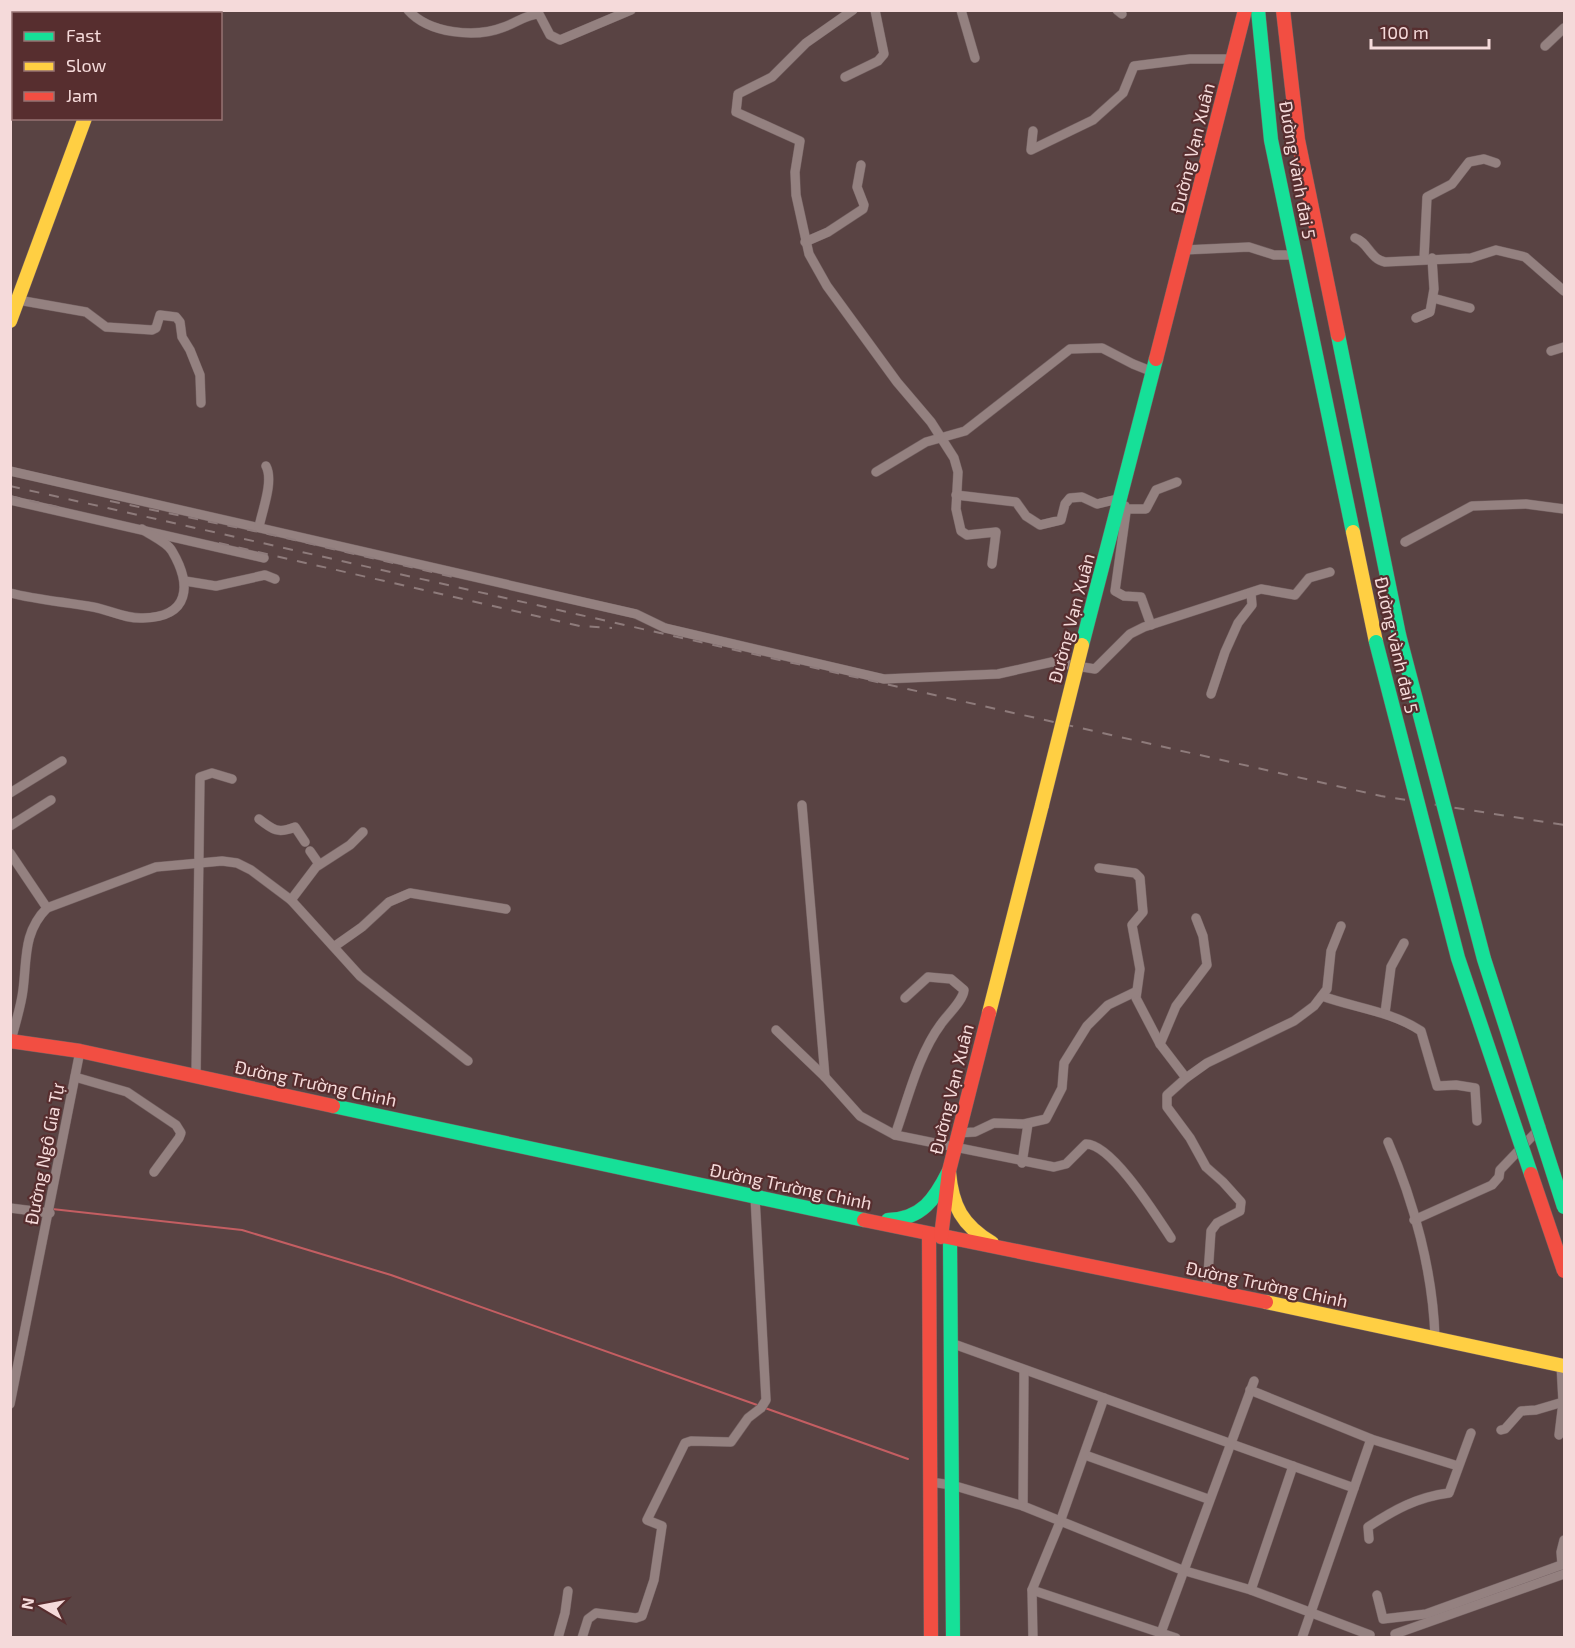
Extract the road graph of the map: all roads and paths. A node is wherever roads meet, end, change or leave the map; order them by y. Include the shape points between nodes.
1 (408, 10) edge
2 (631, 10) edge
3 (853, 10) edge
4 (875, 10) edge
5 (961, 10) edge
6 (1245, 10) edge
7 (1258, 10) edge
8 (1282, 10) edge
9 (535, 12) edge
10 (1564, 28) edge
11 (1545, 46) dead end
12 (975, 58) dead end
13 (1233, 59) junction
14 (845, 77) dead end
15 (84, 120) edge
16 (1033, 130) dead end
17 (1496, 163) dead end
18 (861, 165) dead end
19 (1355, 238) dead end
20 (805, 242) junction
21 (1184, 250) junction
22 (1291, 255) dead end
23 (1428, 258) junction
24 (1564, 291) edge
25 (1433, 298) junction
26 (18, 300) junction
27 (1470, 308) dead end
28 (1416, 318) dead end
29 (10, 321) edge
30 (1564, 347) edge
31 (1551, 351) dead end
32 (1153, 372) junction
33 (201, 403) dead end
34 (941, 438) junction
35 (266, 466) dead end
36 (10, 471) edge
37 (876, 472) dead end
38 (1176, 482) dead end
39 (956, 495) junction
40 (10, 500) edge
41 (1124, 504) junction
42 (1564, 509) edge
43 (259, 527) junction
44 (142, 530) junction
45 (1405, 542) dead end
46 (264, 558) dead end
47 (992, 564) dead end
48 (1330, 572) dead end
49 (275, 579) dead end
50 (185, 581) junction
51 (1251, 592) junction
52 (10, 593) edge
53 (1151, 625) junction
54 (1211, 694) dead end
55 (62, 761) dead end
56 (232, 779) dead end
57 (10, 793) edge
58 (51, 800) dead end
59 (802, 805) dead end
60 (260, 819) dead end
61 (10, 826) edge
62 (363, 832) dead end
63 (305, 842) dead end
64 (310, 851) dead end
65 (10, 853) edge
66 (200, 862) junction
67 (319, 864) junction
68 (1099, 868) dead end
69 (291, 900) junction
70 (47, 908) junction
71 (506, 909) dead end
72 (1196, 918) dead end
73 (1341, 926) dead end
74 (1404, 943) dead end
75 (335, 945) junction
76 (1135, 992) junction
77 (1322, 996) junction
78 (905, 998) dead end
79 (1385, 1013) junction
80 (776, 1030) dead end
81 (11, 1041) edge
82 (1160, 1044) junction
83 (80, 1051) junction
84 (468, 1061) dead end
85 (196, 1076) junction
86 (75, 1077) junction
87 (825, 1077) junction
88 (1186, 1078) junction
89 (1477, 1121) dead end
90 (1028, 1124) junction
91 (1544, 1124) dead end
92 (958, 1133) junction
93 (895, 1135) junction
94 (1388, 1142) dead end
95 (954, 1149) junction
96 (1022, 1163) junction
97 (154, 1172) dead end
98 (948, 1172) junction
99 (755, 1197) junction
100 (1564, 1207) edge
101 (10, 1208) edge
102 (50, 1213) junction
103 (859, 1218) junction
104 (1414, 1220) junction
105 (940, 1237) junction
106 (1171, 1238) dead end
107 (1005, 1249) junction
108 (1564, 1271) edge
109 (1207, 1289) junction
110 (1436, 1338) junction
111 (951, 1343) junction
112 (10, 1353) edge
113 (21, 1356) junction
114 (1563, 1366) edge
115 (1024, 1371) junction
116 (1104, 1398) junction
117 (1563, 1402) edge
118 (10, 1404) edge
119 (1500, 1430) dead end
120 (1471, 1433) dead end
121 (1559, 1435) dead end
122 (1371, 1439) junction
123 (1230, 1445) junction
124 (1085, 1455) junction
125 (1293, 1466) junction
126 (1458, 1466) junction
127 (930, 1482) junction
128 (952, 1485) junction
129 (1354, 1488) junction
130 (1208, 1499) junction
131 (1023, 1506) junction
132 (1060, 1522) junction
133 (1369, 1539) dead end
134 (1564, 1540) edge
135 (1564, 1568) edge
136 (1182, 1570) junction
137 (1032, 1590) junction
138 (1251, 1590) junction
139 (568, 1591) dead end
140 (1377, 1595) dead end
141 (1311, 1614) junction
142 (1412, 1627) junction
143 (1395, 1634) dead end
144 (1160, 1635) edge
145 (558, 1638) edge
146 (582, 1638) edge
147 (931, 1638) edge
148 (953, 1638) edge
149 (1033, 1638) edge
150 (1176, 1638) edge
151 (1302, 1638) edge
152 (1369, 1638) edge
153 (1415, 1638) edge

1 - 9 street via 422,22 470,34 500,29
2 - 9 street via 560,40 550,35 543,17
3 - 20 street via 806,43 771,77 741,91 737,97 739,114 800,141 795,183
4 - 14 street via 884,54
5 - 12 street
6 - 13 main road, Đường Vạn Xuân
7 - 108 main road, Đường vành đai 5, bridge via 1271,140 1376,642 1458,958
8 - 100 main road, Đường vành đai 5, bridge via 1298,140 1400,635 1484,959
10 - 11 street
13 - 16 street via 1190,59 1134,66 1123,93 1094,120 1031,150
13 - 21 main road, Đường Vạn Xuân
15 - 26 main road
17 - 23 street via 1484,159 1469,162 1452,184 1426,197
18 - 20 street via 857,187 863,209
19 - 23 street via 1380,261
20 - 34 street via 826,286
21 - 22 street via 1249,247 1274,255
21 - 32 main road, Đường Vạn Xuân
23 - 24 street via 1471,258 1496,250 1510,252 1535,263
23 - 25 street
25 - 27 street
25 - 28 street via 1430,312
26 - 29 main road
26 - 33 street via 86,312 106,327 149,331 156,328 160,315 176,317 200,375
30 - 31 street
32 - 34 street via 1102,348 1070,349 965,431
32 - 41 main road, Đường Vạn Xuân
34 - 37 street via 926,442
34 - 39 street via 957,464
35 - 43 street via 267,490
36 - 43 street
38 - 41 street via 1156,490 1146,509
39 - 41 street via 1016,502 1026,516 1040,525 1061,520 1070,498
39 - 47 street via 963,534 996,532
40 - 44 street
41 - 53 street via 1115,591 1141,597
41 - 92 main road, Đường Vạn Xuân, bridge via 1082,645
42 - 45 street via 1526,504 1472,507
43 - 53 street via 636,614 665,628 884,679 998,674 1052,662 1095,669 1130,634
44 - 46 street
44 - 50 street via 172,550
48 - 51 street via 1309,578 1294,595 1265,589
49 - 50 street via 264,575 216,586
50 - 52 street via 185,595 174,609 145,618
51 - 53 street
51 - 54 street via 1252,605 1238,623
55 - 57 street
56 - 66 street via 212,773 200,777
58 - 61 street
59 - 87 street
60 - 63 street via 273,831 295,827
62 - 67 street
64 - 67 street
65 - 70 street
66 - 69 street via 237,864
66 - 70 street via 156,867
66 - 85 street
67 - 69 street
68 - 76 street via 1135,873 1140,878 1143,912 1132,925 1140,969
69 - 75 street
70 - 81 street via 36,919 27,942 23,988
71 - 75 street via 410,892 389,902
72 - 82 street via 1207,965 1176,1006
73 - 77 street via 1331,951 1327,989
74 - 79 street via 1391,967
75 - 84 street via 346,962 368,982
76 - 82 street
76 - 90 street via 1097,1013 1064,1063 1062,1088 1051,1112 1046,1119
77 - 79 street via 1354,1008
77 - 88 street via 1294,1021 1207,1063
78 - 93 street via 928,977 951,979 964,990 938,1029 915,1077
79 - 89 street via 1424,1035 1437,1086 1475,1088
80 - 87 street
81 - 83 main road, Đường Trường Chinh
82 - 88 street
83 - 85 main road, Đường Trường Chinh
83 - 86 street, Đường Ngô Gia Tự
85 - 99 main road, Đường Trường Chinh
86 - 97 street via 128,1092 176,1125 181,1133 179,1138
86 - 102 street, Đường Ngô Gia Tự
87 - 93 street via 860,1116
88 - 109 street via 1167,1095 1167,1107 1206,1167 1236,1194 1241,1207 1211,1231
90 - 92 street via 994,1123 975,1132
90 - 96 street
91 - 104 street via 1500,1170 1491,1185
92 - 95 main road, Đường Vạn Xuân
93 - 95 street
94 - 104 street via 1406,1182
95 - 96 street
95 - 98 main road, Đường Vạn Xuân
96 - 106 street via 1061,1167 1086,1144 1100,1148 1147,1201
98 - 103 main road via 936,1198 916,1216 895,1220
98 - 105 main road, Đường Vạn Xuân
98 - 107 main road via 953,1206 959,1217 971,1230
99 - 103 main road, Đường Trường Chinh
99 - 146 street via 766,1396 731,1442 692,1441 680,1449 646,1520 662,1526 654,1580 642,1616 596,1613 588,1619
101 - 102 street
102 - 113 street, Đường Ngô Gia Tự
103 - 105 main road, Đường Trường Chinh
104 - 110 street via 1434,1307
105 - 107 main road, Đường Trường Chinh
105 - 111 main road, Đường Vạn Xuân
105 - 127 main road, Đường Vạn Xuân
107 - 109 main road, Đường Trường Chinh
109 - 110 main road, Đường Trường Chinh
110 - 114 main road, Đường Trường Chinh
111 - 115 street
111 - 128 main road, Đường Vạn Xuân
112 - 113 street
113 - 118 street, Đường Ngô Gia Tự
114 - 117 street
115 - 116 street
115 - 131 street
116 - 123 street
116 - 124 street
117 - 119 street via 1521,1411
117 - 121 street
120 - 126 street
122 - 123 street via 1252,1385
122 - 126 street
122 - 129 street
123 - 125 street
123 - 130 street
124 - 130 street
124 - 132 street
125 - 129 street
125 - 138 street
126 - 133 street via 1449,1493 1413,1500 1385,1515 1368,1527
127 - 128 street
127 - 147 main road, Đường Vạn Xuân
128 - 131 street
128 - 148 main road, Đường Vạn Xuân
129 - 141 street
130 - 136 street
131 - 132 street
132 - 136 street
132 - 137 street
134 - 135 street
135 - 140 street via 1414,1617 1383,1619
135 - 142 street
136 - 138 street
136 - 144 street
137 - 144 street
137 - 149 street
138 - 141 street
139 - 145 street
141 - 151 street
141 - 152 street via 1370,1635
142 - 143 street
142 - 153 street
144 - 150 street

